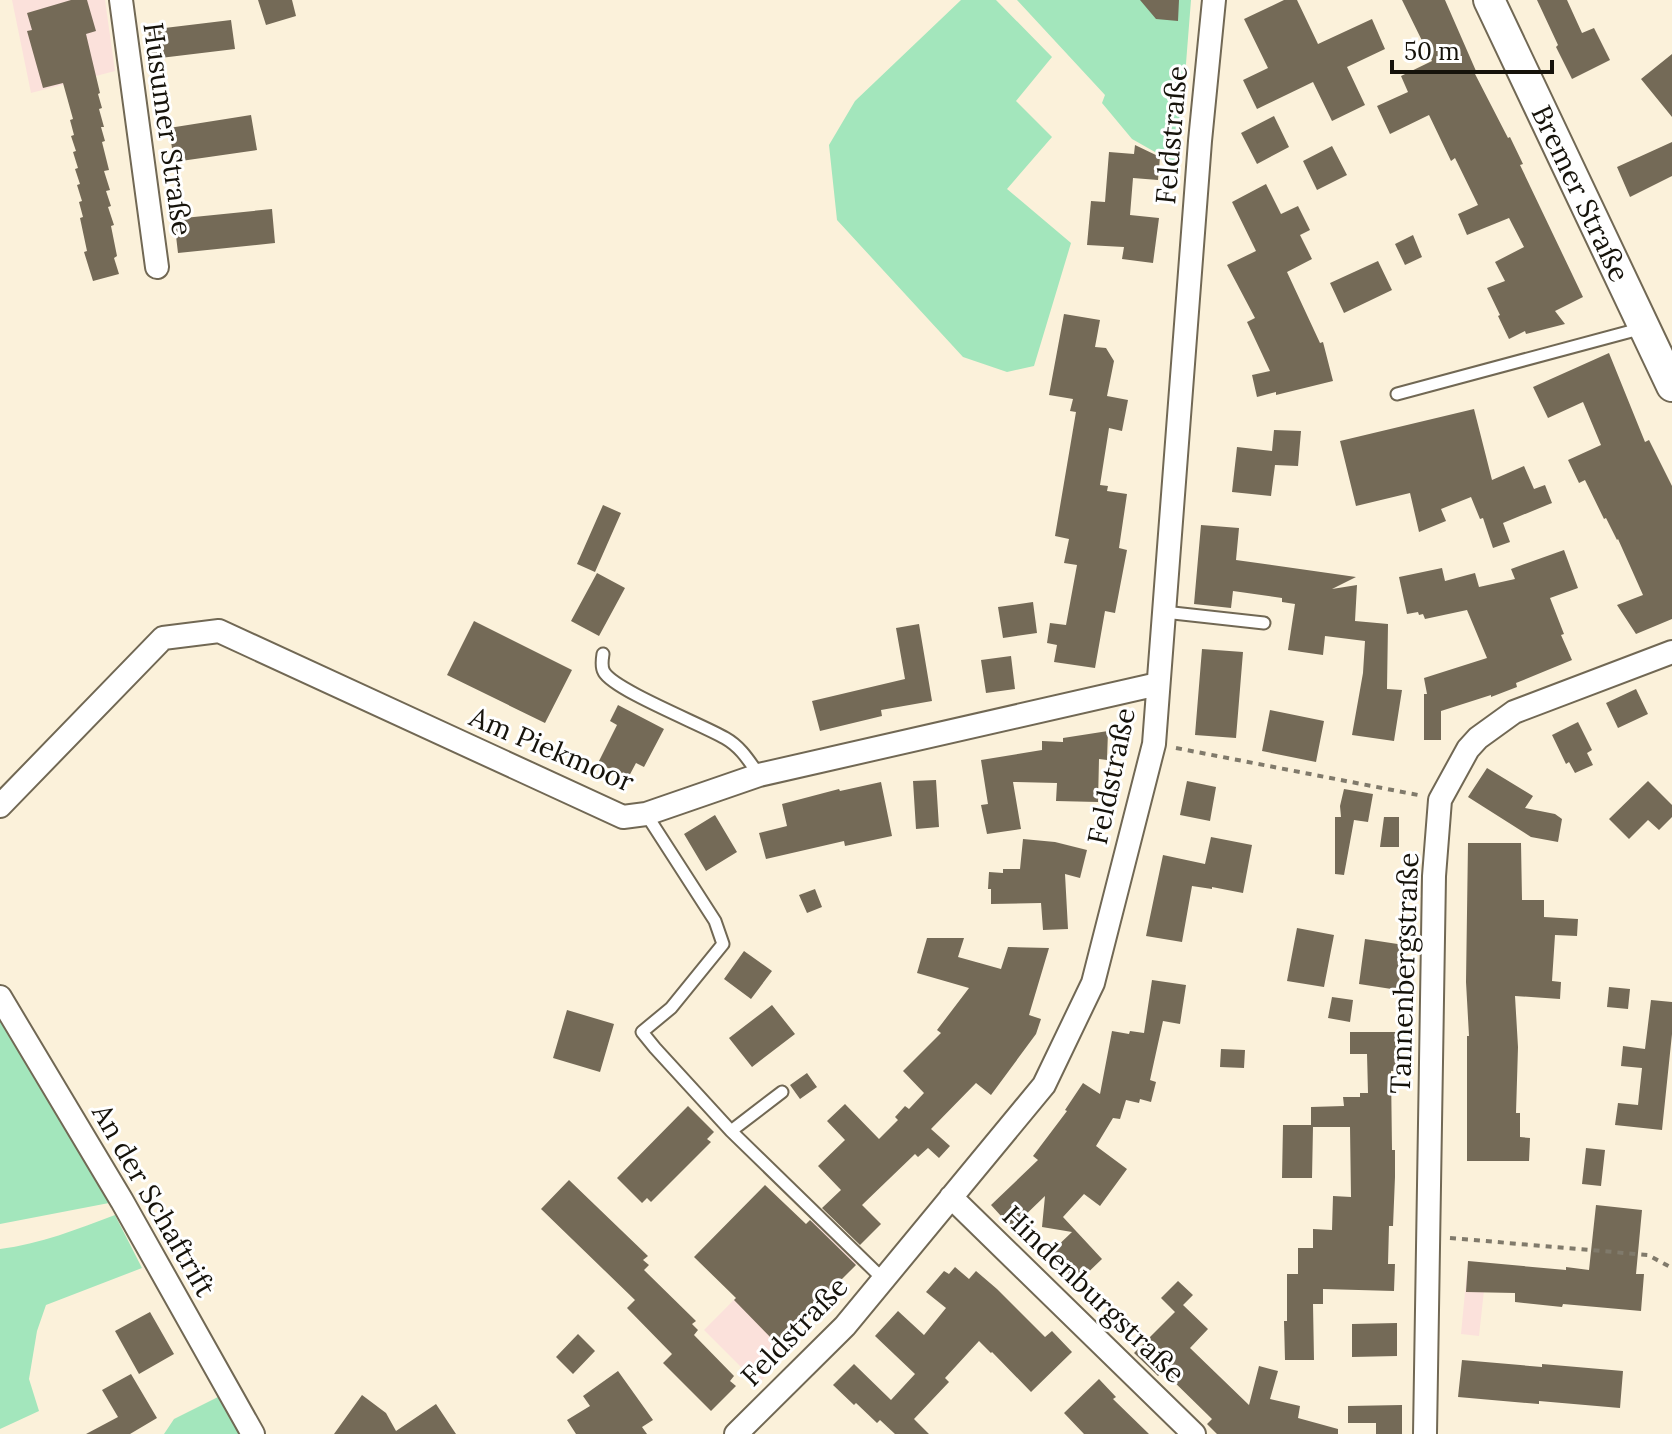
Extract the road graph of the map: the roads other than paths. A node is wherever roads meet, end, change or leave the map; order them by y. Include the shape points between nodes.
1 (121, 0) edge
2 (1214, 0) edge
3 (1489, 0) edge
4 (157, 267) dead end
5 (1643, 327) junction
6 (1672, 386) edge
7 (1397, 394) dead end
8 (1164, 612) junction
9 (1264, 623) dead end
10 (1672, 652) edge
11 (603, 654) dead end
12 (1158, 684) junction
13 (759, 775) junction
14 (0, 806) edge
15 (646, 814) junction
16 (0, 997) edge
17 (782, 1092) dead end
18 (731, 1131) junction
19 (951, 1197) junction
20 (883, 1279) junction
21 (253, 1434) edge
22 (736, 1434) edge
23 (1194, 1434) edge
24 (1425, 1434) edge

1 - 4 street, Husumer Straße
2 - 8 street, Feldstraße
3 - 5 main road, Bremer Straße
5 - 6 main road, Bremer Straße
5 - 7 lane
8 - 9 lane
8 - 12 street, Feldstraße
10 - 24 street, Tannenbergstraße via 1514,712 1468,749 1440,800 1434,876
11 - 13 lane via 604,672 611,680 727,739
12 - 13 street, Am Piekmoor
12 - 19 street, Feldstraße via 1154,744 1093,983 1044,1085
13 - 15 street, Am Piekmoor
14 - 15 street, Am Piekmoor via 163,638 219,631 623,817
15 - 18 lane via 715,921 723,944 671,1008 642,1032
16 - 21 street, An der Schaftrift
17 - 18 lane
18 - 20 lane
19 - 20 street, Feldstraße
19 - 23 street, Hindenburgstraße
20 - 22 street, Feldstraße via 845,1326

